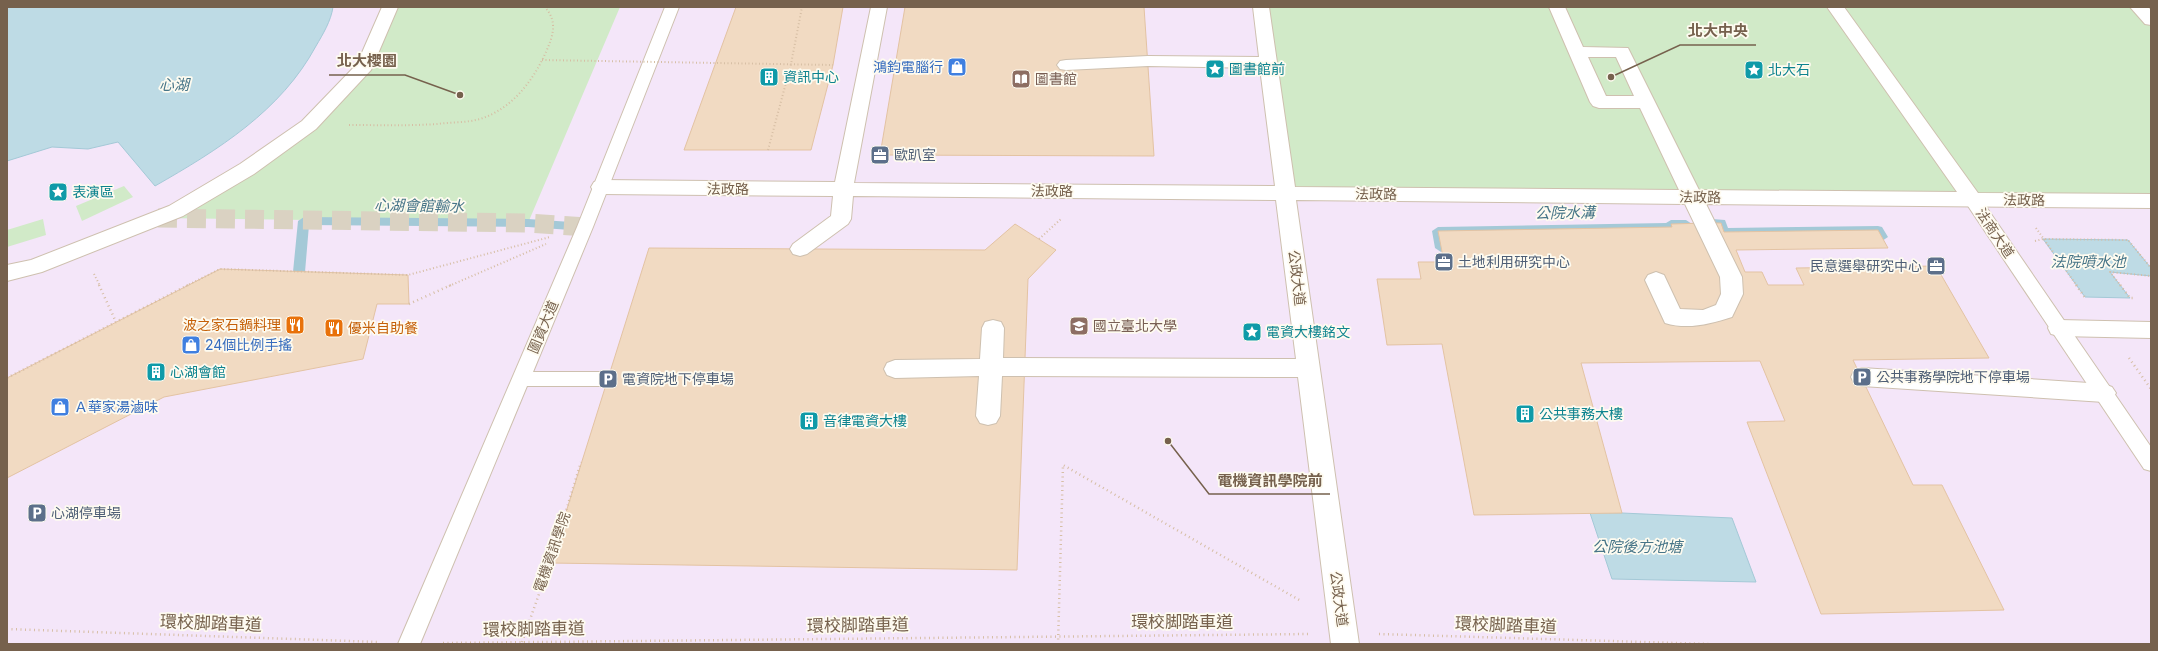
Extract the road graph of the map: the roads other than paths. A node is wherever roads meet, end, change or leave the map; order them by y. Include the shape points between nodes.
1 (390, 7) edge
2 (672, 7) edge
3 (879, 7) edge
4 (1261, 7) edge
5 (1557, 7) edge
6 (1835, 7) edge
7 (2138, 7) edge
8 (2151, 20) edge
9 (1577, 52) junction
10 (1269, 64) junction
11 (1066, 65) dead end
12 (1646, 102) junction
13 (601, 188) junction
14 (843, 190) junction
15 (1285, 193) junction
16 (1692, 197) junction
17 (1972, 199) junction
18 (2151, 201) edge
19 (800, 249) dead end
20 (7, 273) edge
21 (1656, 280) dead end
22 (993, 328) dead end
23 (2059, 328) junction
24 (2151, 330) edge
25 (990, 367) junction
26 (1309, 368) junction
27 (895, 369) dead end
28 (1862, 377) dead end
29 (521, 379) junction
30 (608, 379) dead end
31 (2104, 393) junction
32 (988, 416) dead end
33 (2151, 463) edge
34 (1345, 639) edge
35 (409, 644) edge

1 - 20 street via 364,66 309,125 247,169 176,211 35,267
2 - 13 lane, 圖資大道
3 - 14 street
4 - 10 street, 公政大道
5 - 9 street
6 - 17 street, 法商大道
7 - 8 street
9 - 12 street via 1622,52
9 - 12 street via 1599,102
10 - 11 street via 1148,61
10 - 15 street, 公政大道
12 - 16 street
13 - 14 street, 法政路
13 - 29 lane, 圖資大道
14 - 15 street, 法政路
14 - 19 street via 841,219
15 - 16 street, 法政路
15 - 26 street, 公政大道
16 - 17 street, 法政路
16 - 21 street via 1732,277 1732,294 1724,311 1703,318 1673,317
17 - 18 street, 法政路
17 - 23 lane, 法商大道
22 - 25 street
23 - 24 street
23 - 31 lane, 法商大道
25 - 26 street
25 - 27 street
25 - 32 street
26 - 34 street, 公政大道
28 - 31 street
29 - 30 lane
29 - 35 lane, 圖資大道
31 - 33 lane, 法商大道

